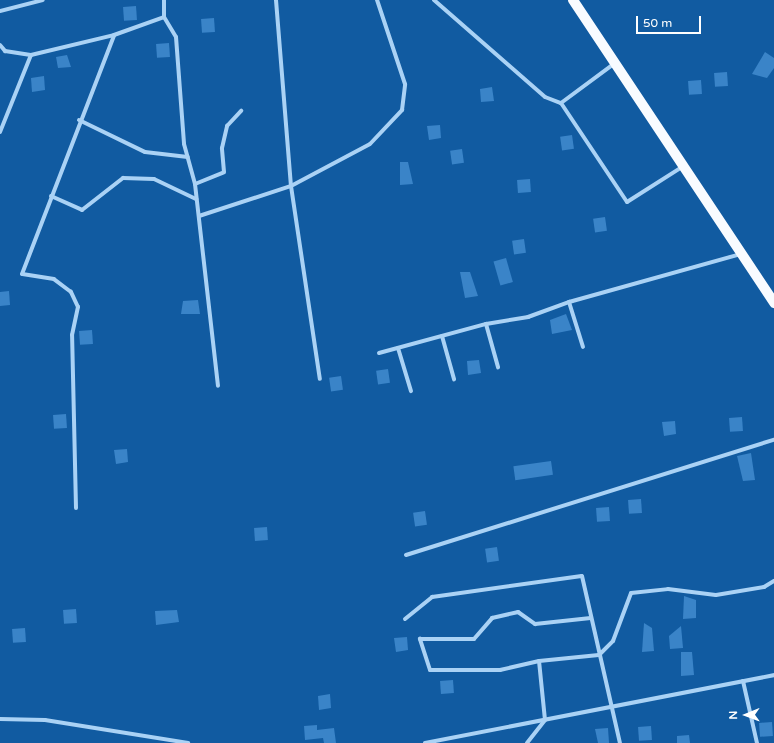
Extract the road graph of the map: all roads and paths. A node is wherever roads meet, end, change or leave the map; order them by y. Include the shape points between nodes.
1 (43, 0) edge
2 (164, 0) edge
3 (276, 0) edge
4 (377, 0) edge
5 (434, 0) edge
6 (573, 0) edge
7 (0, 11) edge
8 (164, 17) junction
9 (114, 35) junction
10 (0, 45) edge
11 (31, 54) junction
12 (615, 63) junction
13 (561, 103) junction
14 (242, 110) dead end
15 (80, 120) junction
16 (0, 132) edge
17 (188, 157) junction
18 (682, 167) junction
19 (194, 184) junction
20 (291, 186) junction
21 (51, 196) junction
22 (196, 199) junction
23 (198, 216) junction
24 (741, 254) junction
25 (570, 302) junction
26 (774, 303) edge
27 (486, 324) junction
28 (442, 336) junction
29 (583, 347) dead end
30 (398, 348) junction
31 (379, 353) dead end
32 (498, 367) dead end
33 (320, 379) dead end
34 (454, 379) dead end
35 (218, 386) dead end
36 (411, 391) dead end
37 (774, 440) edge
38 (76, 508) dead end
39 (406, 555) dead end
40 (774, 581) edge
41 (591, 618) junction
42 (405, 619) dead end
43 (599, 655) junction
44 (539, 661) junction
45 (774, 675) edge
46 (743, 681) junction
47 (610, 707) junction
48 (0, 719) edge
49 (545, 720) junction
50 (440, 741) edge
51 (188, 743) edge
52 (425, 743) edge
53 (527, 743) edge
54 (620, 743) edge
55 (757, 743) edge

1 - 7 street
2 - 8 street
3 - 20 street
4 - 20 street via 405,84 402,110 370,144
5 - 13 street via 545,97
6 - 12 main road
8 - 9 street
8 - 17 street via 176,37
9 - 11 street
9 - 15 street
10 - 11 street via 4,51
11 - 16 street
12 - 13 street
12 - 18 main road
13 - 18 street via 627,202
14 - 19 street via 227,126 222,148 224,172
15 - 17 street via 145,152
15 - 21 street
17 - 19 street
18 - 24 main road
19 - 22 street
20 - 23 street
20 - 33 street
21 - 22 street via 82,210 123,178 154,179
21 - 38 street via 22,274 54,279 71,292 78,307 72,335
22 - 23 street
23 - 35 street
24 - 25 street
24 - 26 main road
25 - 27 street via 528,318
25 - 29 street
27 - 28 street
27 - 32 street
28 - 30 street
28 - 34 street
30 - 31 street
30 - 36 street
37 - 39 street
40 - 43 street via 764,587 716,595 668,589 631,592 613,641
41 - 42 street via 582,576 432,597
41 - 43 street
41 - 44 street via 535,624 518,612 492,618 474,639 420,639 430,670 500,670
43 - 44 street
43 - 47 street
44 - 49 street
45 - 46 street
46 - 47 street
46 - 55 street
47 - 49 street
47 - 54 street
48 - 51 street via 45,720
49 - 50 street
49 - 53 street
50 - 52 street

